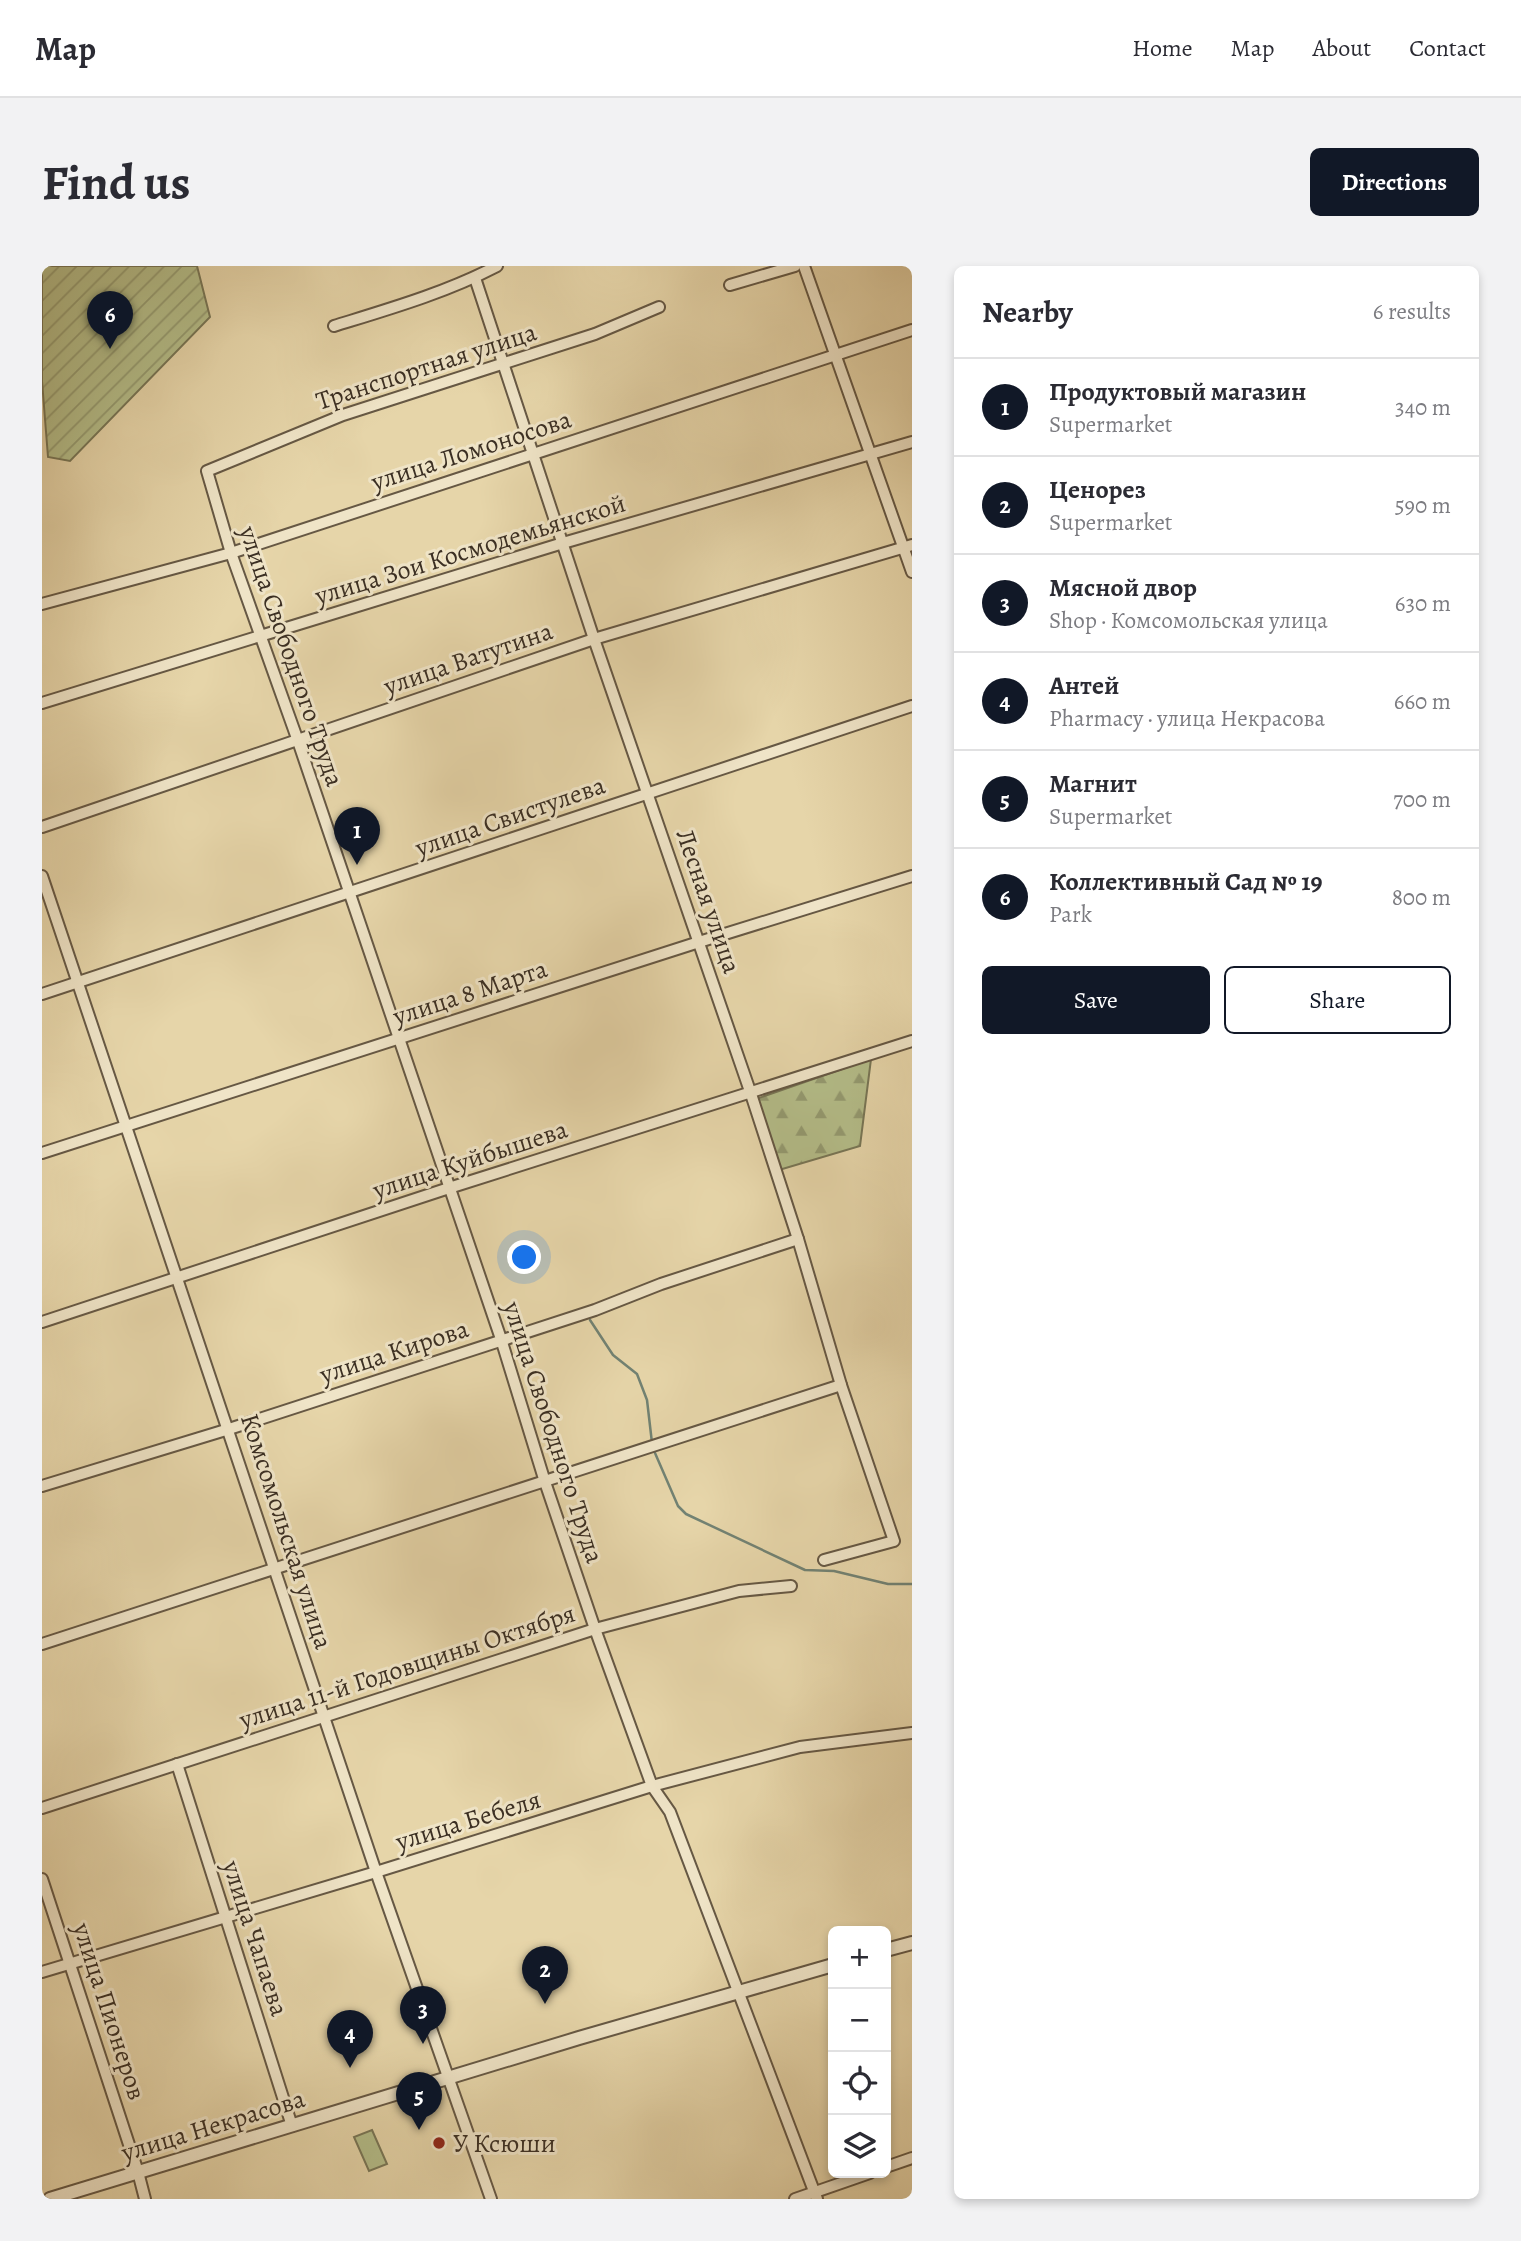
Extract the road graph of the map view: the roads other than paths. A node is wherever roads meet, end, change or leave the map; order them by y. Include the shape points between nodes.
1 (497, 266) edge
2 (795, 266) edge
3 (804, 266) edge
4 (475, 278) junction
5 (730, 285) dead end
6 (659, 307) dead end
7 (334, 326) dead end
8 (912, 330) edge
9 (835, 355) junction
10 (502, 365) junction
11 (912, 442) edge
12 (532, 454) junction
13 (870, 454) junction
14 (207, 471) joint
15 (563, 543) junction
16 (908, 546) edge
17 (232, 553) junction
18 (912, 572) edge
19 (42, 604) edge
20 (261, 637) junction
21 (594, 639) junction
22 (42, 704) edge
23 (912, 706) edge
24 (298, 741) junction
25 (648, 792) junction
26 (42, 827) edge
27 (42, 876) edge
28 (912, 876) edge
29 (44, 889) edge
30 (349, 895) junction
31 (699, 942) junction
32 (78, 982) junction
33 (42, 994) edge
34 (398, 1039) junction
35 (912, 1041) edge
36 (751, 1094) junction
37 (126, 1124) junction
38 (42, 1153) edge
39 (449, 1188) junction
40 (798, 1239) junction
41 (178, 1278) junction
42 (42, 1322) edge
43 (501, 1339) junction
44 (841, 1385) junction
45 (229, 1429) junction
46 (545, 1482) junction
47 (42, 1486) edge
48 (824, 1560) dead end
49 (274, 1569) junction
50 (791, 1586) dead end
51 (595, 1629) junction
52 (42, 1644) edge
53 (324, 1717) junction
54 (912, 1733) edge
55 (177, 1764) junction
56 (652, 1786) junction
57 (42, 1808) edge
58 (376, 1872) junction
59 (42, 1879) edge
60 (226, 1917) junction
61 (912, 1943) edge
62 (891, 1949) edge
63 (71, 1963) junction
64 (828, 1966) edge
65 (42, 1972) edge
66 (739, 1992) junction
67 (448, 2078) junction
68 (292, 2126) junction
69 (912, 2158) edge
70 (891, 2165) edge
71 (138, 2172) junction
72 (858, 2178) edge
73 (816, 2196) edge
74 (50, 2199) edge
75 (145, 2199) edge
76 (491, 2199) edge
77 (795, 2199) edge

1 - 4 street
2 - 5 street
3 - 9 street
4 - 7 street
4 - 10 street, Лесная улица
6 - 10 street, Транспортная улица
8 - 9 street, улица Ломоносова
9 - 12 street, улица Ломоносова
9 - 13 street
10 - 12 street, Лесная улица
10 - 14 street, Транспортная улица via 343,415
11 - 13 street, улица Зои Космодемьянской
12 - 15 street, Лесная улица
12 - 17 street, улица Ломоносова
13 - 15 street, улица Зои Космодемьянской
13 - 16 street
14 - 17 street, улица Свободного Труда
15 - 20 street, улица Зои Космодемьянской
15 - 21 street, Лесная улица
16 - 18 street
16 - 21 street, улица Ватутина
17 - 19 street, улица Ломоносова
17 - 20 street, улица Свободного Труда
20 - 22 street, улица Зои Космодемьянской
20 - 24 street, улица Свободного Труда
21 - 24 street, улица Ватутина
21 - 25 street, Лесная улица
23 - 25 street, улица Свистулева
24 - 26 street, улица Ватутина
24 - 30 street, улица Свободного Труда
25 - 30 street, улица Свистулева
25 - 31 street, Лесная улица
27 - 29 street, Комсомольская улица
28 - 31 street, улица 8 Марта
29 - 32 street, Комсомольская улица
30 - 32 street, улица Свистулева
30 - 34 street, улица Свободного Труда
31 - 34 street, улица 8 Марта
31 - 36 street, Лесная улица
32 - 33 street, улица Свистулева
32 - 37 street, Комсомольская улица
34 - 37 street, улица 8 Марта
34 - 39 street, улица Свободного Труда
35 - 36 street, улица Куйбышева
36 - 39 street, улица Куйбышева
36 - 40 street, Лесная улица
37 - 38 street, улица 8 Марта
37 - 41 street, Комсомольская улица
39 - 41 street, улица Куйбышева
39 - 43 street, улица Свободного Труда
40 - 43 street, улица Кирова
40 - 44 street, Лесная улица
41 - 42 street, улица Куйбышева
41 - 45 street, Комсомольская улица
43 - 45 street, улица Кирова
43 - 46 street, улица Свободного Труда
44 - 46 street
44 - 48 street, Лесная улица via 894,1541
45 - 47 street, улица Кирова
45 - 49 street, Комсомольская улица
46 - 49 street
46 - 51 street, улица Свободного Труда
49 - 52 street
49 - 53 street, Комсомольская улица
50 - 51 street, улица 11-й Годовщины Октября via 739,1591
51 - 53 street, улица 11-й Годовщины Октября
51 - 56 street, улица Свободного Труда
53 - 55 street, улица 11-й Годовщины Октября
53 - 58 street, Комсомольская улица
54 - 56 street, улица Бебеля via 800,1747
55 - 57 street, улица 11-й Годовщины Октября
55 - 60 street, улица Чапаева
56 - 58 street, улица Бебеля
56 - 66 street, улица Свободного Труда via 670,1812
58 - 60 street, улица Бебеля
58 - 67 street, Комсомольская улица
59 - 63 street, улица Пионеров
60 - 63 street, улица Бебеля
60 - 68 street, улица Чапаева
61 - 62 street
63 - 65 street, улица Бебеля
63 - 71 street, улица Пионеров
64 - 66 street, улица Некрасова
66 - 67 street, улица Некрасова
66 - 73 street, улица Свободного Труда
67 - 68 street, улица Некрасова
67 - 76 street, Комсомольская улица
68 - 71 street, улица Некрасова
69 - 70 street
71 - 74 street, улица Некрасова
71 - 75 street, улица Пионеров
72 - 73 street
73 - 77 street

